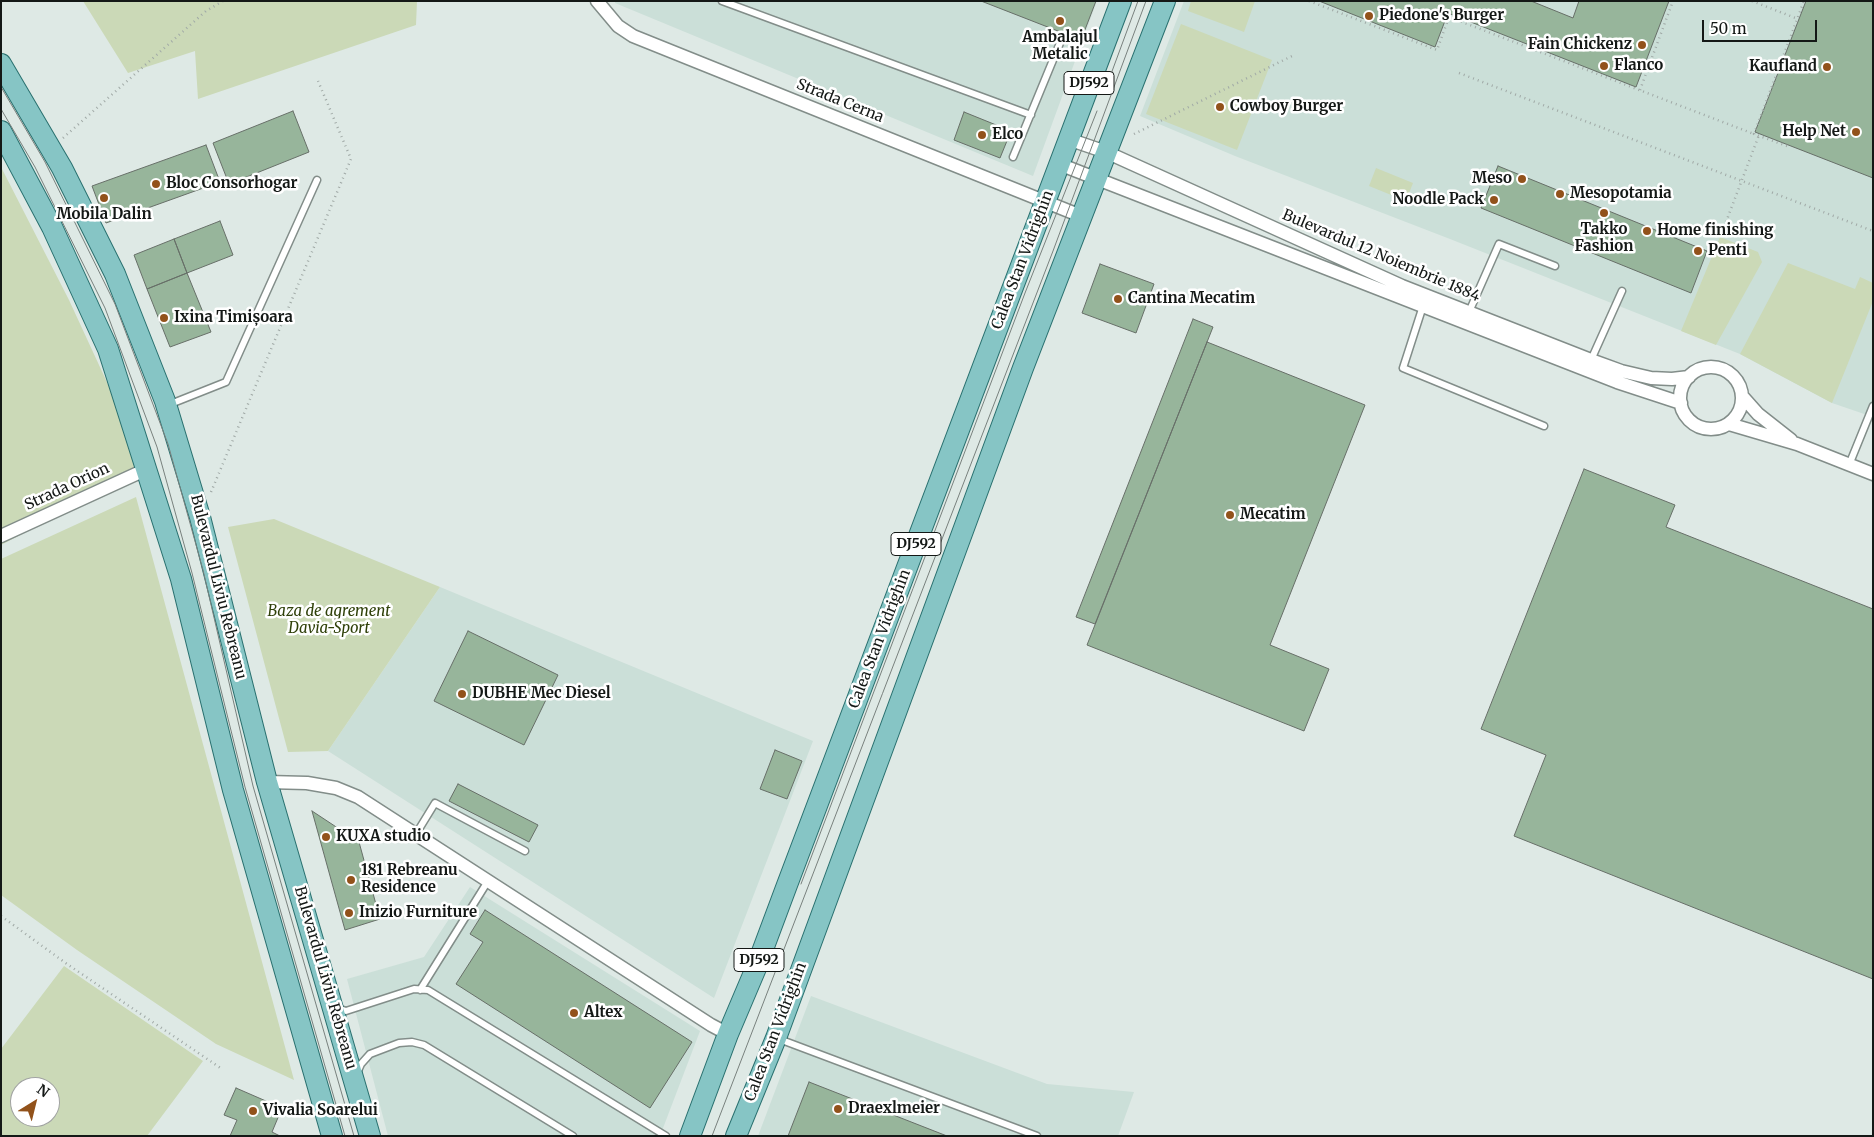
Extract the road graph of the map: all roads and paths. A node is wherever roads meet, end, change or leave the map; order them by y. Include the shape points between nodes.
1 (223, 1) edge
2 (597, 1) edge
3 (722, 1) edge
4 (1120, 1) edge
5 (1165, 1) edge
6 (1309, 1) edge
7 (1674, 1) edge
8 (1752, 1) edge
9 (1804, 1) edge
10 (1798, 19) junction
11 (1060, 43) dead end
12 (1292, 56) dead end
13 (1, 64) edge
14 (1460, 73) dead end
15 (318, 80) dead end
16 (1640, 90) junction
17 (1031, 115) junction
18 (1, 131) edge
19 (1134, 134) dead end
20 (1754, 134) junction
21 (1759, 136) junction
22 (1068, 139) junction
23 (58, 142) dead end
24 (1786, 146) dead end
25 (1106, 152) junction
26 (1013, 157) dead end
27 (1059, 164) junction
28 (1096, 178) junction
29 (316, 180) dead end
30 (1741, 181) junction
31 (1045, 202) junction
32 (1081, 216) junction
33 (1726, 222) dead end
34 (1873, 231) edge
35 (1555, 266) dead end
36 (1622, 292) dead end
37 (1423, 306) junction
38 (1469, 312) junction
39 (1592, 360) junction
40 (1689, 377) junction
41 (1742, 396) junction
42 (1681, 403) junction
43 (167, 406) junction
44 (1873, 406) edge
45 (1729, 424) junction
46 (1544, 426) dead end
47 (1797, 444) junction
48 (1849, 465) junction
49 (147, 469) junction
50 (1873, 474) edge
51 (200, 516) junction
52 (1, 536) edge
53 (267, 782) junction
54 (416, 834) junction
55 (525, 851) dead end
56 (488, 881) junction
57 (1, 916) edge
58 (420, 990) junction
59 (334, 1007) junction
60 (728, 1034) junction
61 (776, 1038) junction
62 (222, 1069) dead end
63 (355, 1084) junction
64 (690, 1132) edge
65 (332, 1136) edge
66 (370, 1136) edge
67 (573, 1136) edge
68 (666, 1136) edge
69 (736, 1136) edge
70 (1037, 1136) edge

1 - 23 path via 206,11
2 - 31 street, Strada Cerna via 618,26 633,36
3 - 17 lane
4 - 22 main road, Calea Stan Vidrighin / DJ592
5 - 25 main road, Calea Stan Vidrighin / DJ592
6 - 16 path via 1437,50 1449,17
7 - 16 path
8 - 10 path
9 - 10 path
10 - 20 path
11 - 17 lane
12 - 19 path
13 - 43 main road, Bulevardul Liviu Rebreanu via 62,168 115,274
14 - 30 path
15 - 51 path via 351,159
16 - 20 path
17 - 26 lane
18 - 49 main road via 52,227 108,349
20 - 21 path
21 - 24 path
21 - 30 path
22 - 25 street, Bulevardul 12 Noiembrie 1884
22 - 27 main road, Calea Stan Vidrighin / DJ592
25 - 28 main road, Calea Stan Vidrighin / DJ592
25 - 38 street, Bulevardul 12 Noiembrie 1884 via 1402,286
27 - 28 street, Bulevardul 12 Noiembrie 1884
27 - 31 main road, Calea Stan Vidrighin / DJ592
28 - 32 main road, Calea Stan Vidrighin / DJ592
28 - 37 street, Bulevardul 12 Noiembrie 1884
29 - 43 lane via 226,382
30 - 33 path
30 - 34 path
31 - 32 street, Strada Cerna
31 - 60 main road, Calea Stan Vidrighin / DJ592
32 - 61 main road, Calea Stan Vidrighin / DJ592
35 - 38 lane via 1500,244
36 - 39 lane
37 - 42 street, Bulevardul 12 Noiembrie 1884 via 1617,382
37 - 46 lane via 1403,368
38 - 39 street, Bulevardul 12 Noiembrie 1884
39 - 40 street, Bulevardul 12 Noiembrie 1884 via 1651,378
40 - 41 street via 1705,368 1724,370 1736,380
40 - 42 street via 1681,394
41 - 45 street via 1741,406
41 - 47 street via 1758,414
42 - 45 street via 1695,424 1712,429
43 - 51 main road, Bulevardul Liviu Rebreanu
44 - 48 lane
45 - 47 street
47 - 48 street
48 - 50 street
49 - 52 street, Strada Orion
49 - 65 main road via 180,579 233,790
51 - 53 main road, Bulevardul Liviu Rebreanu
53 - 54 street via 336,788 358,797
53 - 59 main road, Bulevardul Liviu Rebreanu
54 - 55 lane via 435,804
54 - 56 street
56 - 58 lane
56 - 60 street
57 - 62 path
58 - 59 lane via 414,989 346,1011
58 - 68 lane via 428,990 442,998
59 - 63 main road, Bulevardul Liviu Rebreanu
60 - 64 main road, Calea Stan Vidrighin / DJ592
61 - 69 main road, Calea Stan Vidrighin / DJ592
61 - 70 lane
63 - 66 main road, Bulevardul Liviu Rebreanu
63 - 67 lane via 361,1064 370,1054 399,1043 412,1042 424,1045

